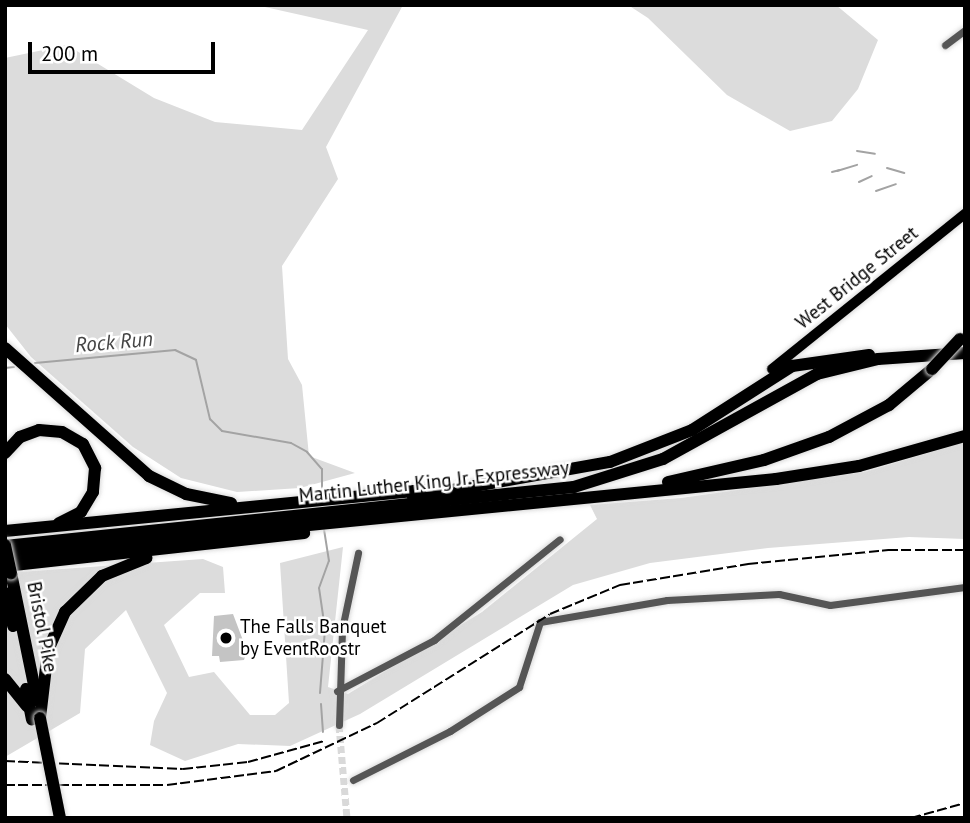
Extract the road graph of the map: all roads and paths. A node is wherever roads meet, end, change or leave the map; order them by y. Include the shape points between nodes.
1 (965, 30) edge
2 (945, 45) dead end
3 (965, 214) edge
4 (962, 335) edge
5 (5, 348) edge
6 (965, 353) edge
7 (925, 354) junction
8 (772, 369) joint
9 (965, 436) edge
10 (657, 444) junction
11 (5, 453) edge
12 (776, 479) junction
13 (613, 494) junction
14 (277, 504) junction
15 (335, 513) junction
16 (309, 516) junction
17 (46, 527) junction
18 (5, 531) edge
19 (560, 539) dead end
20 (5, 545) edge
21 (216, 545) junction
22 (358, 553) dead end
23 (5, 555) edge
24 (8, 570) edge
25 (965, 587) edge
26 (5, 593) edge
27 (5, 679) edge
28 (337, 691) junction
29 (36, 718) junction
30 (339, 724) tunnel mouth
31 (353, 780) dead end
32 (52, 818) edge
33 (60, 818) edge

1 - 2 street
3 - 8 main road, West Bridge Street
4 - 13 highway, bridge via 932,369 889,405 829,437 753,463
5 - 14 highway via 131,462 167,486 213,501
6 - 7 highway, Martin Luther King Jr. Expressway
7 - 10 highway via 842,355 800,363 692,430
7 - 15 highway, Martin Luther King Jr. Expressway via 864,361 804,379 677,452 590,484
8 - 10 highway
9 - 12 highway, Martin Luther King Jr. Expressway via 859,466
10 - 15 highway via 594,466
11 - 17 highway via 20,437 50,430 74,437 90,455 95,480 88,503 70,519
12 - 13 highway, Martin Luther King Jr. Expressway
12 - 15 highway
13 - 15 highway, Martin Luther King Jr. Expressway
14 - 16 highway
14 - 17 highway
15 - 16 highway
15 - 16 highway
16 - 20 highway, Martin Luther King Jr. Expressway
16 - 21 highway
16 - 23 highway, Martin Luther King Jr. Expressway
17 - 18 highway
19 - 28 street via 434,640
20 - 24 highway, Bristol Pike, bridge
21 - 24 highway
21 - 29 highway via 129,563 78,596 48,650
22 - 28 street via 342,629
24 - 29 highway, Bristol Pike
25 - 31 street via 830,605 779,594 667,600 541,622 519,687 450,731
26 - 29 highway
27 - 29 highway
28 - 30 street
29 - 32 highway
29 - 33 highway, bridge

